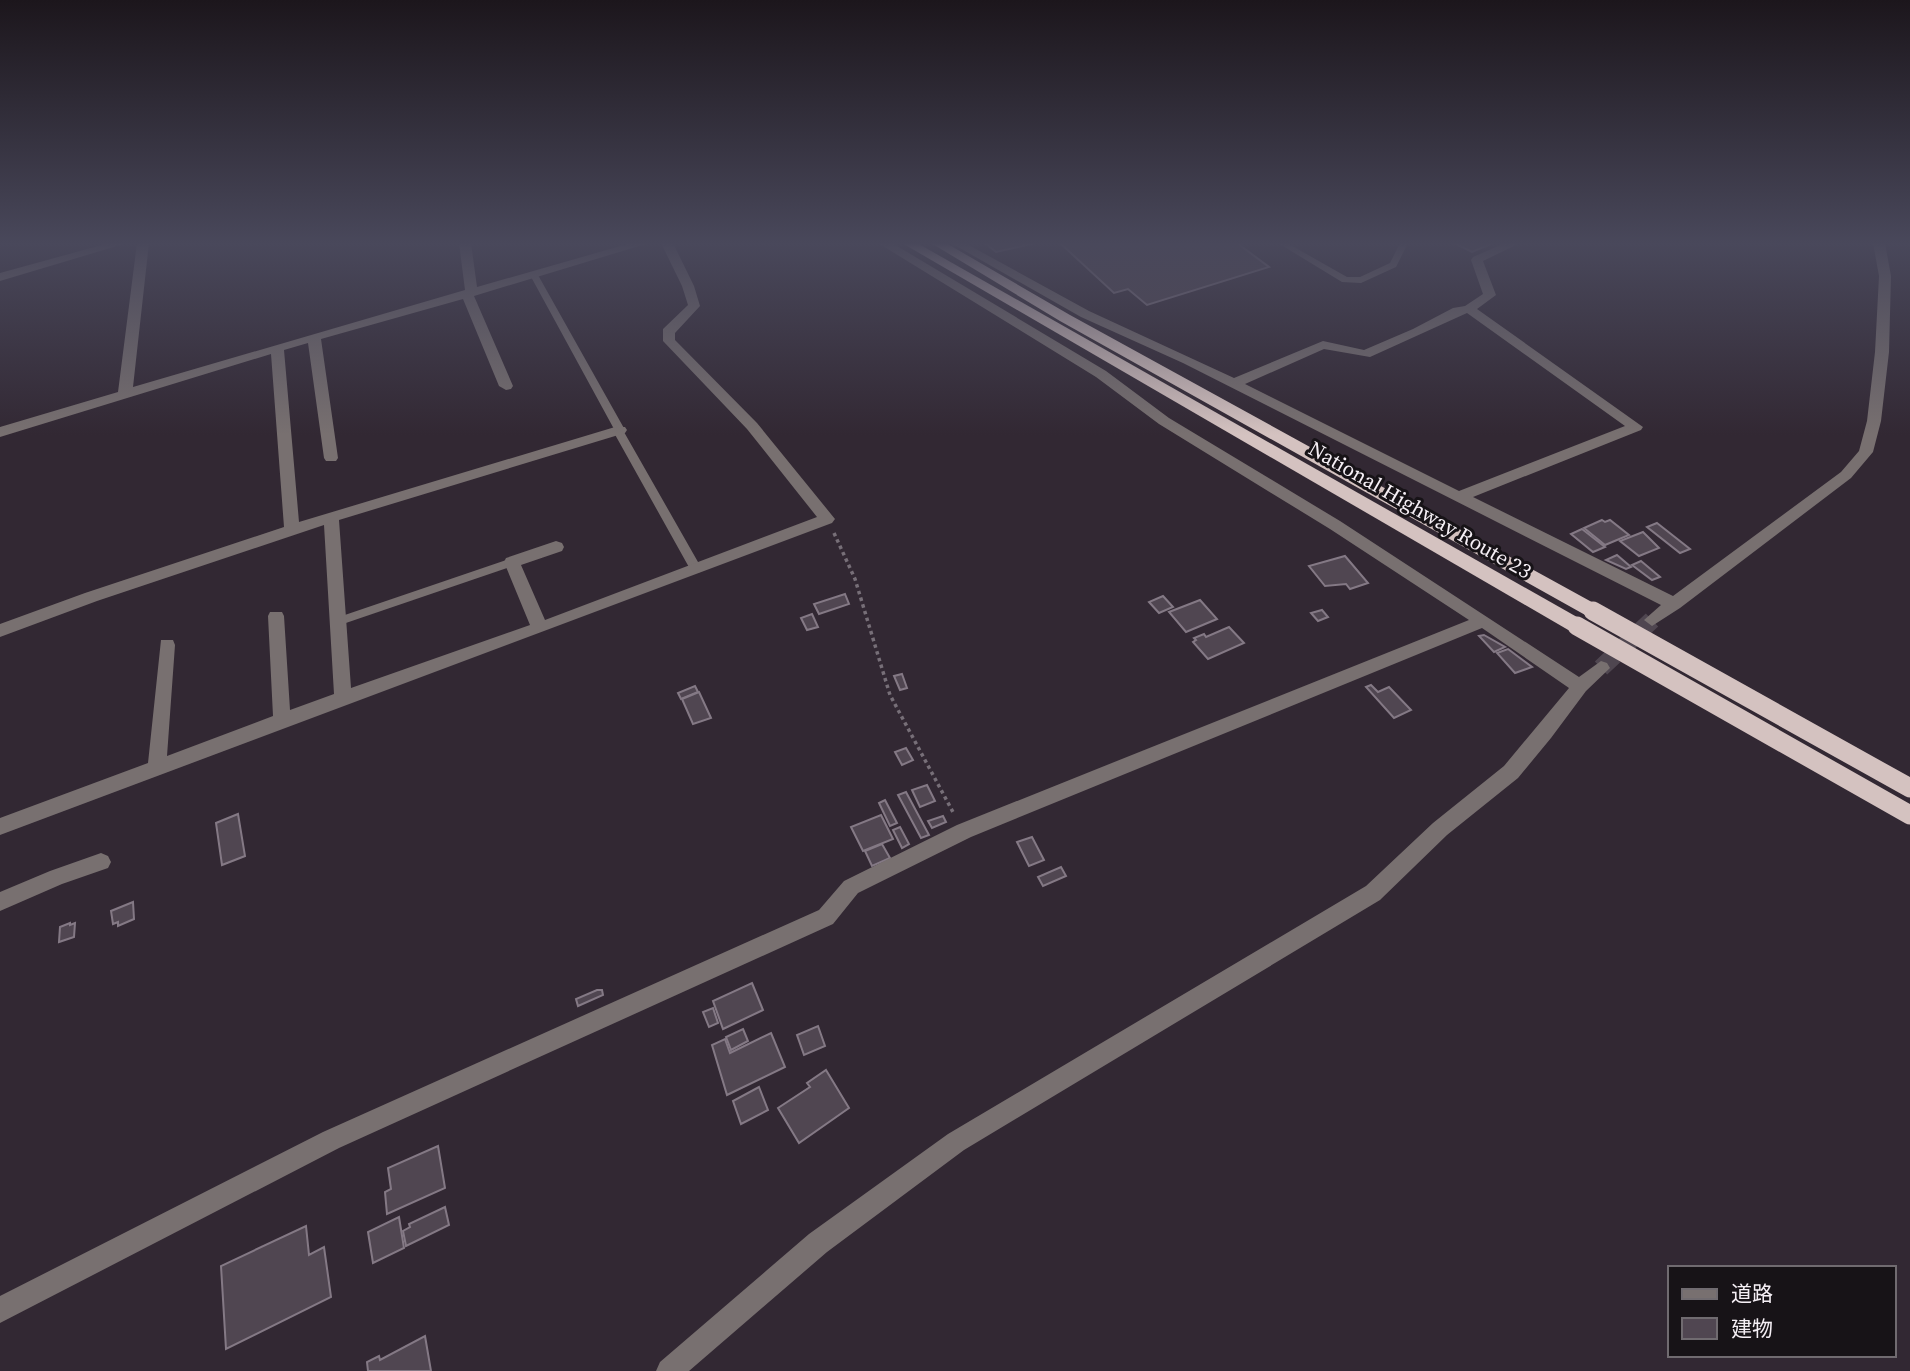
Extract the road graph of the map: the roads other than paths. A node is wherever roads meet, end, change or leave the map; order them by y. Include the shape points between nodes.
1 (136, 307) edge
2 (420, 307) edge
3 (475, 307) edge
4 (551, 307) edge
5 (693, 307) edge
6 (990, 307) edge
7 (1020, 307) edge
8 (1046, 307) edge
9 (1073, 307) edge
10 (1472, 307) edge
11 (1884, 307) edge
12 (1469, 309) junction
13 (314, 337) junction
14 (277, 348) junction
15 (1232, 384) junction
16 (506, 386) dead end
17 (125, 394) junction
18 (619, 431) junction
19 (0, 432) edge
20 (331, 458) dead end
21 (1460, 496) junction
22 (331, 517) junction
23 (292, 530) junction
24 (556, 547) dead end
25 (512, 562) junction
26 (695, 569) junction
27 (1674, 604) junction
28 (276, 617) dead end
29 (1652, 620) tunnel mouth
30 (340, 621) junction
31 (1483, 621) junction
32 (540, 628) junction
33 (0, 631) edge
34 (167, 645) dead end
35 (1601, 668) tunnel mouth
36 (1580, 686) junction
37 (343, 697) junction
38 (282, 720) junction
39 (157, 766) junction
40 (1910, 788) edge
41 (1910, 815) edge
42 (0, 827) edge
43 (101, 863) dead end
44 (0, 902) edge
45 (0, 1310) edge
46 (669, 1371) edge

1 - 17 street
2 - 13 street
3 - 16 street
4 - 18 lane
5 - 26 street via 668,332 669,341 716,383 827,519
6 - 31 street
7 - 41 highway, National Highway Route 23, bridge
8 - 40 highway, National Highway Route 23, bridge
9 - 15 street
10 - 12 street
11 - 27 street via 1874,421 1866,452 1846,475
12 - 15 street via 1364,355 1323,345
12 - 21 street via 1636,428
13 - 14 street
13 - 20 street
14 - 17 street
14 - 23 street
15 - 21 street
17 - 19 street
18 - 22 street
18 - 26 lane
21 - 27 street
22 - 23 street
22 - 30 street
23 - 33 street
24 - 25 street
25 - 30 lane
25 - 32 street
26 - 32 street
27 - 29 street
28 - 38 street
30 - 37 street
31 - 36 street
31 - 45 street via 964,831 851,887 827,917 331,1140
32 - 37 street
34 - 39 street
35 - 36 street
36 - 46 street via 1511,772 1440,829 1374,893 956,1142 818,1243
37 - 38 street
38 - 39 street
39 - 42 street
43 - 44 street

